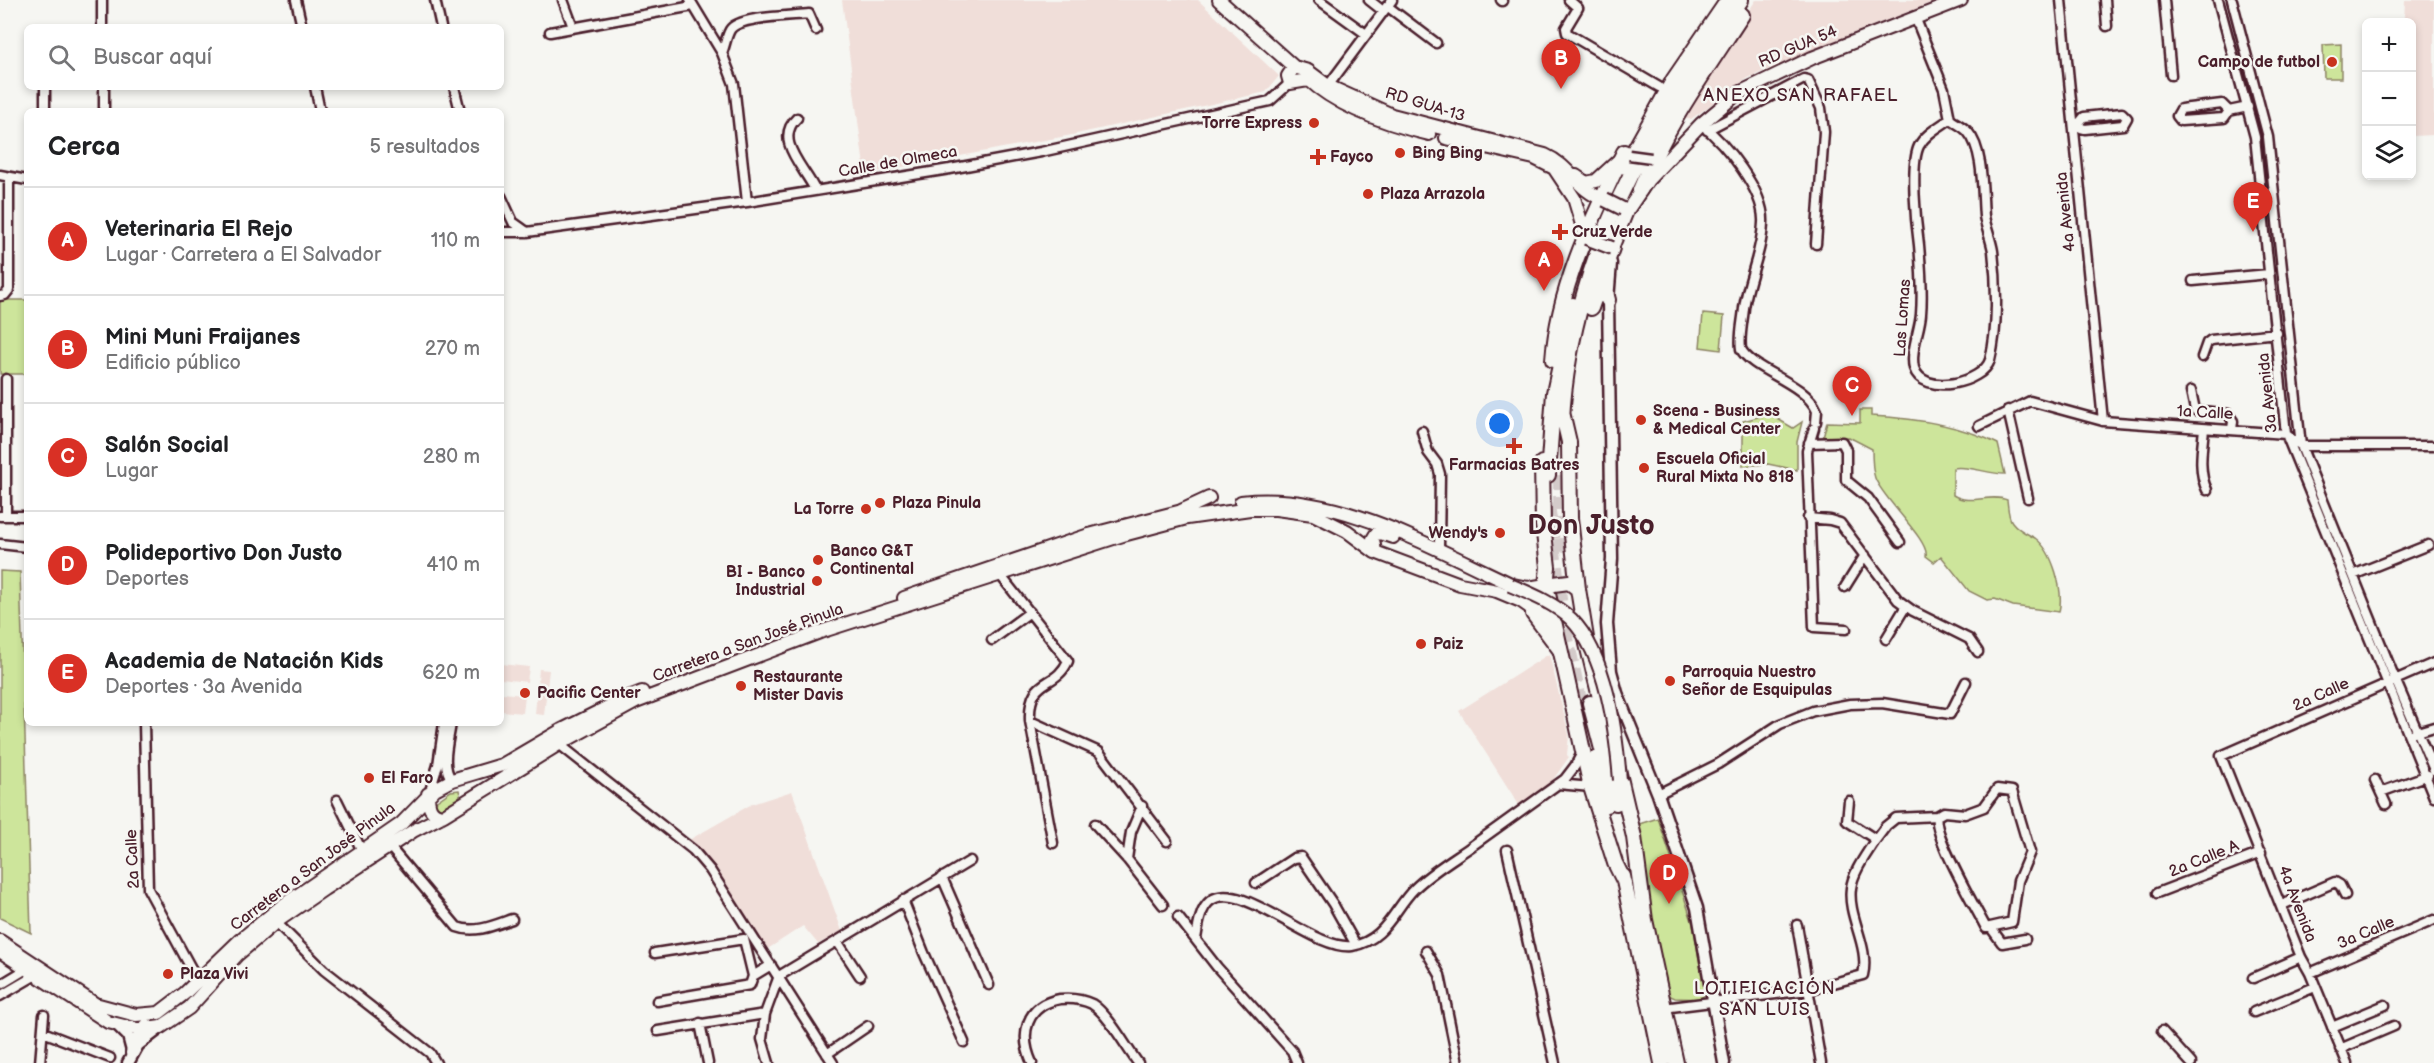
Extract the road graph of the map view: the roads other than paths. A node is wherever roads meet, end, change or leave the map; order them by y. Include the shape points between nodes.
1 (102, 0) edge
2 (296, 0) edge
3 (435, 0) edge
4 (563, 0) edge
5 (1219, 0) edge
6 (1319, 0) edge
7 (1369, 0) edge
8 (1569, 0) edge
9 (1718, 0) edge
10 (1728, 0) edge
11 (1741, 0) edge
12 (1751, 0) edge
13 (1961, 0) edge
14 (2059, 0) edge
15 (2105, 0) edge
16 (2164, 0) edge
17 (2218, 0) edge
18 (2232, 0) edge
19 (691, 3) edge
20 (1387, 6) edge
21 (1915, 17) junction
22 (102, 24) edge
23 (301, 24) edge
24 (440, 24) edge
25 (2107, 26) dead end
26 (573, 27) junction
27 (816, 30) dead end
28 (550, 32) dead end
29 (1366, 34) junction
30 (1436, 43) dead end
31 (722, 53) junction
32 (1291, 74) junction
33 (2171, 75) dead end
34 (1659, 87) junction
35 (1324, 88) junction
36 (45, 90) edge
37 (104, 90) edge
38 (316, 90) edge
39 (455, 90) edge
40 (2248, 107) junction
41 (45, 108) edge
42 (104, 108) edge
43 (319, 108) edge
44 (459, 108) edge
45 (2229, 111) junction
46 (797, 117) dead end
47 (1950, 119) junction
48 (2076, 124) junction
49 (1704, 127) junction
50 (1674, 152) junction
51 (1624, 156) junction
52 (1652, 158) junction
53 (1560, 162) junction
54 (5, 176) edge
55 (24, 179) edge
56 (815, 190) junction
57 (1640, 190) junction
58 (1603, 200) junction
59 (504, 202) edge
60 (747, 202) junction
61 (1625, 210) junction
62 (504, 232) edge
63 (526, 232) junction
64 (1586, 238) junction
65 (1816, 244) dead end
66 (1612, 248) junction
67 (2269, 274) junction
68 (2193, 281) dead end
69 (0, 296) edge
70 (1593, 300) junction
71 (1608, 300) junction
72 (2277, 333) junction
73 (2202, 357) dead end
74 (1576, 370) junction
75 (1551, 377) junction
76 (6, 379) dead end
77 (2191, 391) dead end
78 (1559, 393) junction
79 (2008, 410) junction
80 (1557, 412) junction
81 (2103, 421) junction
82 (1980, 426) dead end
83 (2204, 429) junction
84 (2232, 430) junction
85 (1422, 431) dead end
86 (2286, 434) junction
87 (1544, 440) junction
88 (1569, 442) junction
89 (1809, 443) junction
90 (2301, 446) junction
91 (2434, 446) edge
92 (2306, 471) junction
93 (1554, 475) tunnel mouth
94 (2207, 490) dead end
95 (1209, 498) dead end
96 (2028, 498) dead end
97 (1181, 511) junction
98 (3, 516) edge
99 (24, 516) edge
100 (1808, 518) junction
101 (1900, 542) dead end
102 (0, 544) edge
103 (2428, 545) dead end
104 (24, 547) edge
105 (1438, 550) junction
106 (1375, 552) junction
107 (1865, 555) junction
108 (1467, 563) junction
109 (1482, 570) junction
110 (2353, 575) junction
111 (1001, 576) junction
112 (1546, 585) junction
113 (1845, 587) dead end
114 (1578, 589) junction
115 (1521, 602) junction
116 (1906, 606) junction
117 (1030, 612) junction
118 (1583, 622) junction
119 (1555, 625) junction
120 (1846, 629) dead end
121 (1886, 639) dead end
122 (992, 640) dead end
123 (1978, 651) dead end
124 (1561, 654) junction
125 (2434, 663) edge
126 (2391, 681) junction
127 (1966, 682) dead end
128 (615, 703) junction
129 (1030, 721) junction
130 (144, 726) edge
131 (444, 726) edge
132 (451, 726) edge
133 (2434, 727) edge
134 (2418, 733) junction
135 (2408, 734) junction
136 (559, 744) junction
137 (1583, 751) junction
138 (2221, 756) joint
139 (2431, 773) edge
140 (452, 780) junction
141 (1620, 780) junction
142 (2375, 780) dead end
143 (1557, 784) junction
144 (1592, 786) junction
145 (2381, 792) junction
146 (428, 794) junction
147 (1658, 794) junction
148 (2434, 797) edge
149 (337, 800) dead end
150 (1849, 801) dead end
151 (466, 802) junction
152 (2386, 804) dead end
153 (1142, 806) junction
154 (442, 816) junction
155 (1937, 816) junction
156 (1095, 824) dead end
157 (1167, 841) dead end
158 (1874, 842) junction
159 (1053, 843) dead end
160 (389, 846) junction
161 (1507, 850) dead end
162 (362, 851) junction
163 (2261, 853) junction
164 (1127, 859) junction
165 (970, 861) dead end
166 (942, 877) junction
167 (1256, 883) dead end
168 (1625, 883) junction
169 (2157, 894) dead end
170 (2345, 895) dead end
171 (903, 900) junction
172 (1163, 905) dead end
173 (2282, 905) junction
174 (1637, 914) junction
175 (1178, 917) dead end
176 (512, 919) dead end
177 (2434, 920) edge
178 (276, 922) junction
179 (1797, 925) dead end
180 (1647, 928) junction
181 (1991, 928) junction
182 (1196, 939) junction
183 (2025, 939) dead end
184 (0, 941) edge
185 (837, 941) junction
186 (1356, 945) junction
187 (0, 951) edge
188 (1426, 951) dead end
189 (655, 953) dead end
190 (2301, 957) junction
191 (768, 961) junction
192 (32, 972) junction
193 (751, 972) junction
194 (2310, 973) junction
195 (779, 976) junction
196 (860, 976) dead end
197 (2253, 978) dead end
198 (205, 979) junction
199 (0, 985) edge
200 (989, 985) dead end
201 (2315, 987) junction
202 (1808, 990) junction
203 (185, 993) junction
204 (0, 996) edge
205 (657, 1001) dead end
206 (1715, 1001) junction
207 (2385, 1005) dead end
208 (1664, 1008) junction
209 (2254, 1012) dead end
210 (765, 1014) junction
211 (44, 1015) dead end
212 (700, 1023) junction
213 (117, 1025) junction
214 (868, 1026) dead end
215 (2394, 1026) dead end
216 (2332, 1027) junction
217 (161, 1028) junction
218 (141, 1030) junction
219 (658, 1031) dead end
220 (2162, 1031) dead end
221 (42, 1032) junction
222 (964, 1042) dead end
223 (2340, 1049) junction
224 (827, 1054) junction
225 (131, 1055) edge
226 (110, 1058) dead end
227 (40, 1063) edge
228 (436, 1063) edge
229 (708, 1063) edge
230 (769, 1063) edge
231 (833, 1063) edge
232 (1032, 1063) edge
233 (1138, 1063) edge
234 (1298, 1063) edge
235 (1458, 1063) edge
236 (1555, 1063) edge
237 (1662, 1063) edge
238 (1676, 1063) edge
239 (1724, 1063) edge
240 (1821, 1063) edge
241 (2191, 1063) edge
242 (2347, 1063) edge

1 - 22 street
2 - 23 street
3 - 24 street
4 - 26 street
5 - 32 main road, RD GUA-13 via 1284,58
6 - 29 street
7 - 20 street
8 - 34 street via 1578,8 1567,33
9 - 34 highway
10 - 78 highway via 1674,80 1610,199 1573,304
11 - 78 highway via 1670,107 1618,202 1581,307
12 - 52 highway
13 - 21 main road, RD GUA 54
14 - 48 street, 4a Avenida
15 - 25 street
16 - 33 street
17 - 40 street, 3a Avenida
18 - 90 street, 3a Avenida via 2268,137
19 - 26 street
19 - 31 street
20 - 29 street
20 - 30 street
21 - 47 street via 1944,89
21 - 49 main road, RD GUA 54 via 1749,87
26 - 28 street
27 - 31 street via 809,14 750,20 730,29
29 - 35 street
31 - 60 street via 737,100
32 - 35 main road
32 - 35 main road, RD GUA-13 via 1308,71
32 - 56 street, Calle de Olmeca via 1270,101 1020,156
34 - 51 highway
35 - 53 main road, RD GUA-13 via 1427,126 1533,150
35 - 64 main road, RD GUA-13 via 1385,122 1534,159 1554,168 1574,198
36 - 41 street
37 - 42 street
38 - 43 street
39 - 44 street
40 - 45 street
40 - 67 street, 3a Avenida via 2255,137
45 - 45 street via 2222,104 2176,113 2181,121 2223,118
46 - 56 street via 790,127 788,144
47 - 47 street, Las Lomas via 1918,146 1915,162 1922,289 1913,360 1916,372 1925,381 1948,385 1970,378 1989,362 1995,297 1979,155 1969,132
48 - 48 street via 2085,129 2123,125 2127,118 2122,113 2084,117
48 - 81 street, 4a Avenida
49 - 50 main road, RD GUA 54
49 - 65 street via 1808,80 1821,108 1824,132
49 - 89 street via 1725,146 1742,171 1763,217 1746,292 1741,349 1782,378 1818,411
50 - 52 street
50 - 57 main road, RD GUA 54
51 - 52 street, bridge
51 - 53 main road via 1591,183 1581,180
51 - 58 highway
52 - 57 highway
53 - 58 main road, RD GUA-13 via 1583,190
54 - 55 street
54 - 69 street via 9,290
56 - 60 street, Calle de Olmeca
57 - 61 main road, RD GUA 54
58 - 61 main road, RD GUA-13, bridge
58 - 64 highway
59 - 63 street via 513,222
60 - 63 street, Calle de Olmeca
61 - 66 main road, RD GUA 54
62 - 63 street, Calle de Olmeca
64 - 66 main road, bridge
64 - 75 highway via 1554,341
66 - 70 highway
66 - 71 street
67 - 68 street
67 - 72 street, 3a Avenida
70 - 71 highway via 1602,291
70 - 74 highway
71 - 147 street via 1612,559 1607,624 1611,671
72 - 73 street via 2211,340
72 - 86 street, 3a Avenida
74 - 78 highway
74 - 88 highway
75 - 78 highway
75 - 87 highway
76 - 98 street
77 - 84 street via 2194,410 2228,414 2232,417
78 - 80 highway
79 - 81 street, 1a Calle via 2030,401
79 - 82 street, 1a Calle
79 - 96 street
80 - 87 highway
80 - 88 highway
80 - 93 highway
81 - 83 street, 1a Calle
83 - 84 street, 1a Calle
83 - 94 street via 2201,466
84 - 86 street, 1a Calle
85 - 105 street via 1440,474
86 - 90 street
86 - 92 street, 3a Avenida
87 - 112 highway
88 - 114 highway via 1570,518
89 - 100 street
89 - 101 street via 1842,442 1846,450 1846,480 1868,498
90 - 91 street
90 - 92 street, 3a Avenida
92 - 110 street, 3a Avenida
92 - 126 street, 3a Avenida
95 - 97 main road
97 - 105 main road, Carretera a San José Pinula via 1249,501 1308,504 1371,522
97 - 128 main road, Carretera a San José Pinula via 1089,535 826,623
98 - 99 street
100 - 107 street via 1840,523
100 - 120 street via 1814,627
102 - 104 street
103 - 110 street
105 - 108 main road, Carretera a San José Pinula
106 - 108 main road via 1374,536 1381,533 1447,561
106 - 111 main road, Carretera a San José Pinula via 1318,516 1292,510 1250,509 1159,525
106 - 115 main road, Carretera a San José Pinula
107 - 113 street
107 - 116 street
108 - 109 main road, Carretera a San José Pinula
109 - 112 main road, Carretera a San José Pinula via 1519,587
109 - 141 main road, bridge via 1549,603 1570,619 1590,645 1610,704
110 - 126 street, 3a Avenida
111 - 117 street
111 - 136 main road, Carretera a San José Pinula via 820,632 744,660 636,702
112 - 114 highway via 1569,582
112 - 119 highway
114 - 118 highway
115 - 119 main road, Carretera a San José Pinula
115 - 124 main road
116 - 121 street
116 - 123 street via 1969,639
117 - 122 street
117 - 129 street via 1068,661 1065,668 1034,693
118 - 119 highway via 1568,629
118 - 141 highway
119 - 124 highway
124 - 137 highway
125 - 126 street, 2a Calle
126 - 134 street, 3a Avenida
126 - 135 street, 3a Avenida
126 - 138 street, 2a Calle
127 - 147 street via 1950,714 1882,703 1851,704 1796,716 1718,764
128 - 136 main road via 612,710 561,738
128 - 140 main road, Carretera a San José Pinula via 494,769
129 - 153 street via 1099,752
129 - 159 street
130 - 198 street, 2a Calle via 148,889
131 - 146 street via 438,765
132 - 140 street via 446,767
133 - 134 street
134 - 135 street
134 - 139 street, 3a Avenida
135 - 139 street, 3a Avenida
136 - 151 main road, Carretera a San José Pinula
136 - 191 street via 693,850
137 - 143 street via 1570,773
137 - 144 highway
138 - 163 street, 4a Avenida
139 - 145 street
139 - 148 street, 3a Avenida
140 - 146 main road, Carretera a San José Pinula
140 - 151 main road via 466,788
141 - 180 highway via 1634,837
142 - 145 street
143 - 144 street
143 - 186 street via 1432,873 1414,889 1382,931
144 - 168 highway via 1615,864
145 - 152 street
146 - 154 main road via 430,809
146 - 162 main road, Carretera a San José Pinula via 401,824
147 - 206 street via 1697,908
149 - 162 street
150 - 158 street via 1847,821
151 - 154 main road, Carretera a San José Pinula
153 - 157 street
153 - 164 street via 1131,832
154 - 160 main road, Carretera a San José Pinula
155 - 158 street via 1896,818
155 - 181 street via 1937,830 1959,879 1986,928
155 - 181 street via 1944,812 1965,814 1983,807 1997,789 2013,792 2030,857 2018,880 2012,922
156 - 164 street
158 - 202 street via 1851,886 1863,975
160 - 176 street via 457,927 483,928
160 - 178 main road, Carretera a San José Pinula
161 - 236 street
162 - 198 main road, Carretera a San José Pinula via 239,941
163 - 169 street, 2a Calle A
163 - 173 street, 4a Avenida
164 - 172 street
165 - 166 street
166 - 171 street
166 - 200 street
167 - 186 street via 1300,857
168 - 174 highway
168 - 174 highway via 1586,704
170 - 173 street via 2335,882
171 - 185 street
171 - 222 street
173 - 190 street, 4a Avenida
174 - 180 highway
174 - 237 highway
175 - 182 street
177 - 194 street, 3a Calle
178 - 198 main road, Carretera a San José Pinula
178 - 228 street via 324,970 430,1053
179 - 202 street
180 - 208 highway
181 - 183 street via 2002,943
182 - 186 street via 1209,901 1229,896 1245,900 1325,942 1344,947
182 - 234 street
184 - 203 main road, Carretera a San José Pinula via 95,1004 115,1010 151,1015
185 - 195 street
185 - 196 street
187 - 192 main road, Carretera a San José Pinula
188 - 235 street via 1440,975
189 - 193 street via 744,939
190 - 194 street, 4a Avenida
190 - 197 street
191 - 193 street
191 - 195 street
192 - 199 street
192 - 204 street
192 - 213 main road, Carretera a San José Pinula
193 - 205 street via 750,985
194 - 201 street, 4a Avenida
195 - 210 street
195 - 224 street
198 - 203 main road, Carretera a San José Pinula
198 - 217 main road, Carretera a San José Pinula via 189,1008
201 - 209 street
201 - 216 street, 4a Avenida
202 - 206 street
202 - 240 street
203 - 218 main road via 173,1011
206 - 208 street
206 - 239 street
207 - 216 street
208 - 238 highway
210 - 212 street
210 - 230 street via 762,1040
211 - 221 street
212 - 219 street
212 - 229 street
213 - 218 main road, Carretera a San José Pinula
213 - 225 street via 128,1036
214 - 224 street
215 - 223 street
216 - 223 street, 4a Avenida
217 - 218 main road, Carretera a San José Pinula
217 - 225 street via 144,1038
218 - 225 main road
220 - 241 street
221 - 226 street
221 - 227 street
223 - 242 street, 4a Avenida
224 - 231 street
232 - 233 street via 1027,1044 1032,1012 1046,1003 1064,999 1094,1005

